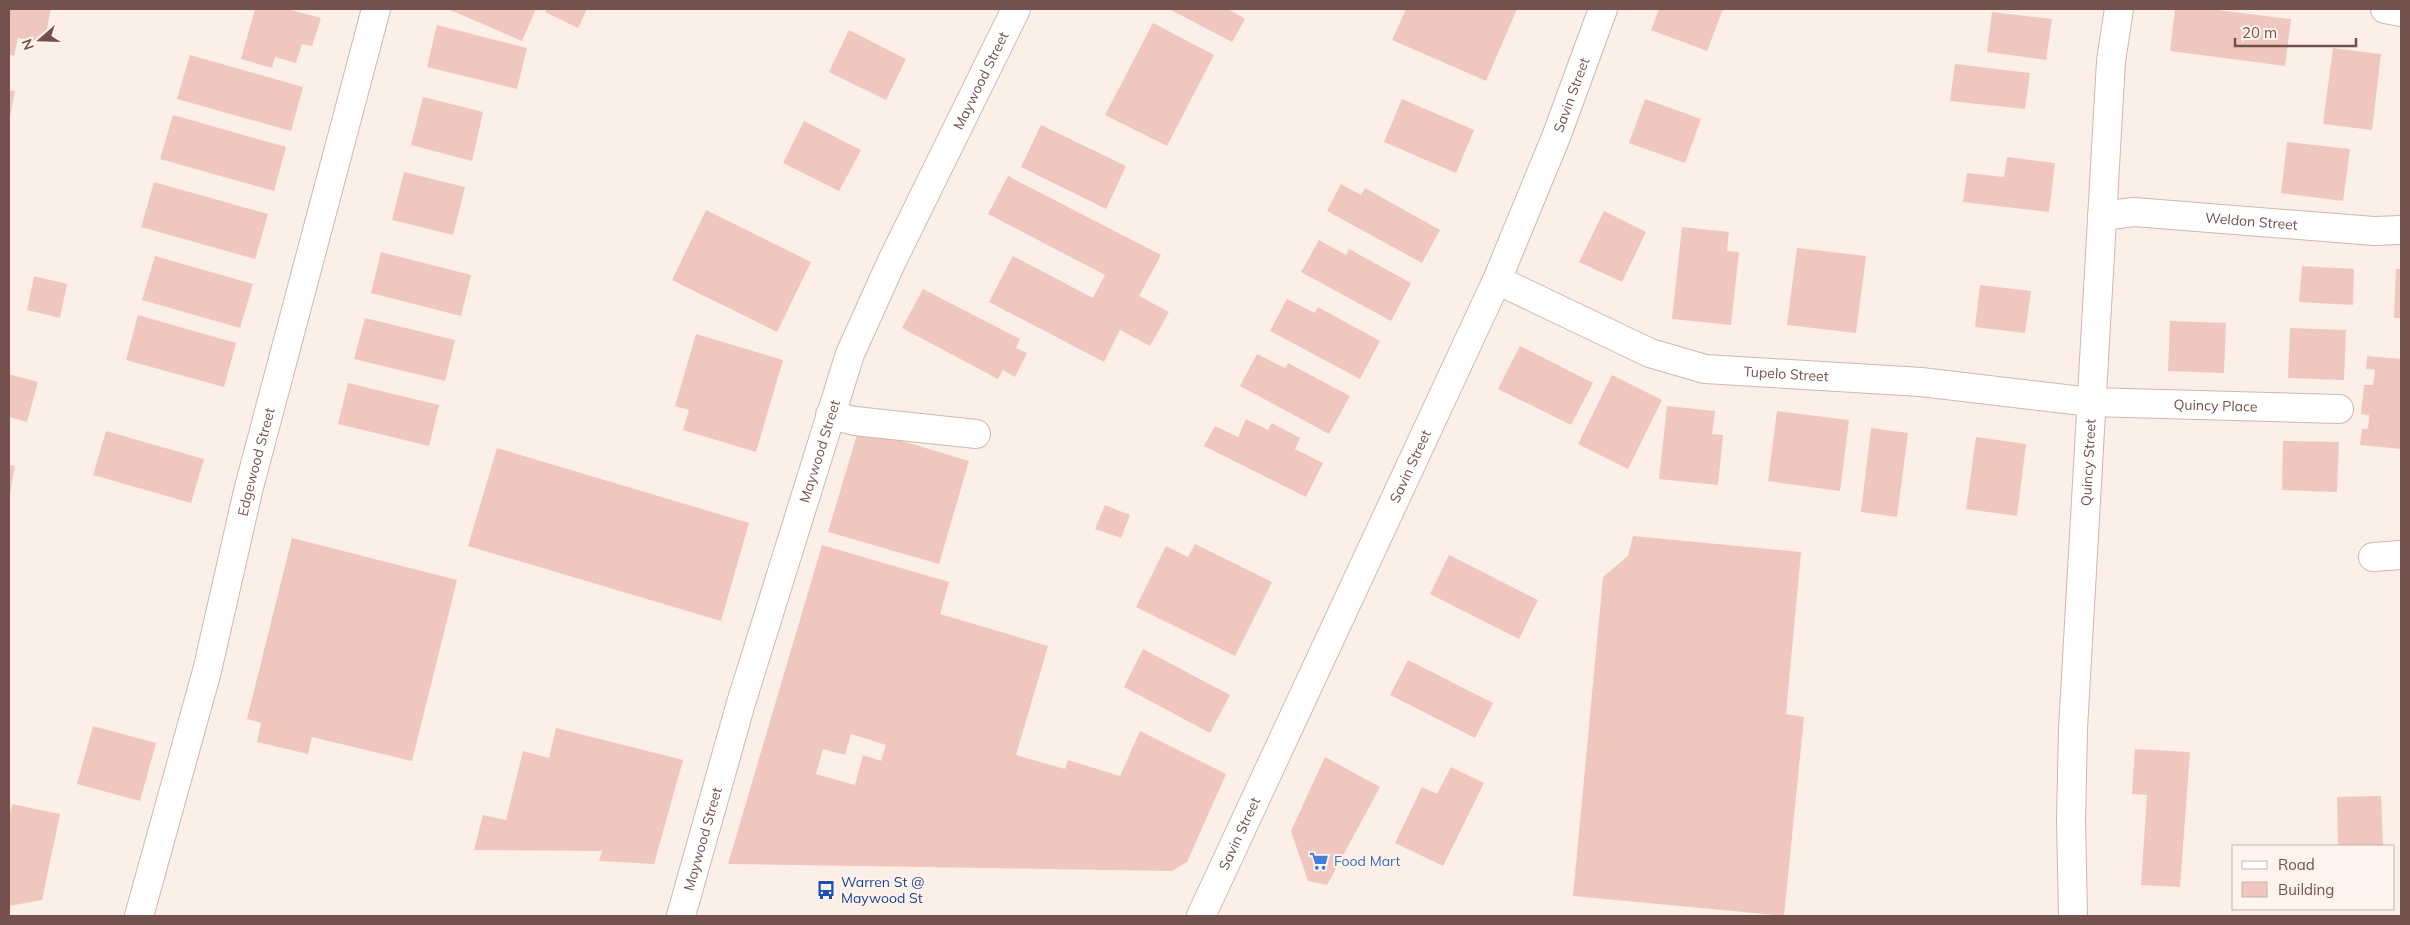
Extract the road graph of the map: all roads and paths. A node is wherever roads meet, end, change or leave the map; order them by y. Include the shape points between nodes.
1 (376, 9) edge
2 (1016, 9) edge
3 (1603, 9) edge
4 (2119, 9) edge
5 (2384, 9) edge
6 (2401, 12) edge
7 (2102, 216) junction
8 (2401, 230) edge
9 (1497, 280) junction
10 (2091, 402) junction
11 (2339, 409) dead end
12 (830, 415) junction
13 (976, 434) dead end
14 (2401, 555) edge
15 (2373, 557) dead end
16 (139, 916) edge
17 (681, 916) edge
18 (1200, 916) edge
19 (2073, 916) edge

1 - 16 street, Edgewood Street via 248,491 207,670
2 - 12 street, Maywood Street via 891,263 850,354
3 - 9 street, Savin Street via 1556,137
4 - 7 street, Quincy Street via 2111,61
5 - 6 street
7 - 8 street, Weldon Street via 2134,212
7 - 10 street, Quincy Street
9 - 10 street, Tupelo Street via 1650,353 1705,369 1921,382
9 - 18 street, Savin Street
10 - 11 street, Quincy Place
10 - 19 street, Quincy Street via 2073,729
12 - 13 street via 855,422
12 - 17 street, Maywood Street via 741,703
14 - 15 street

